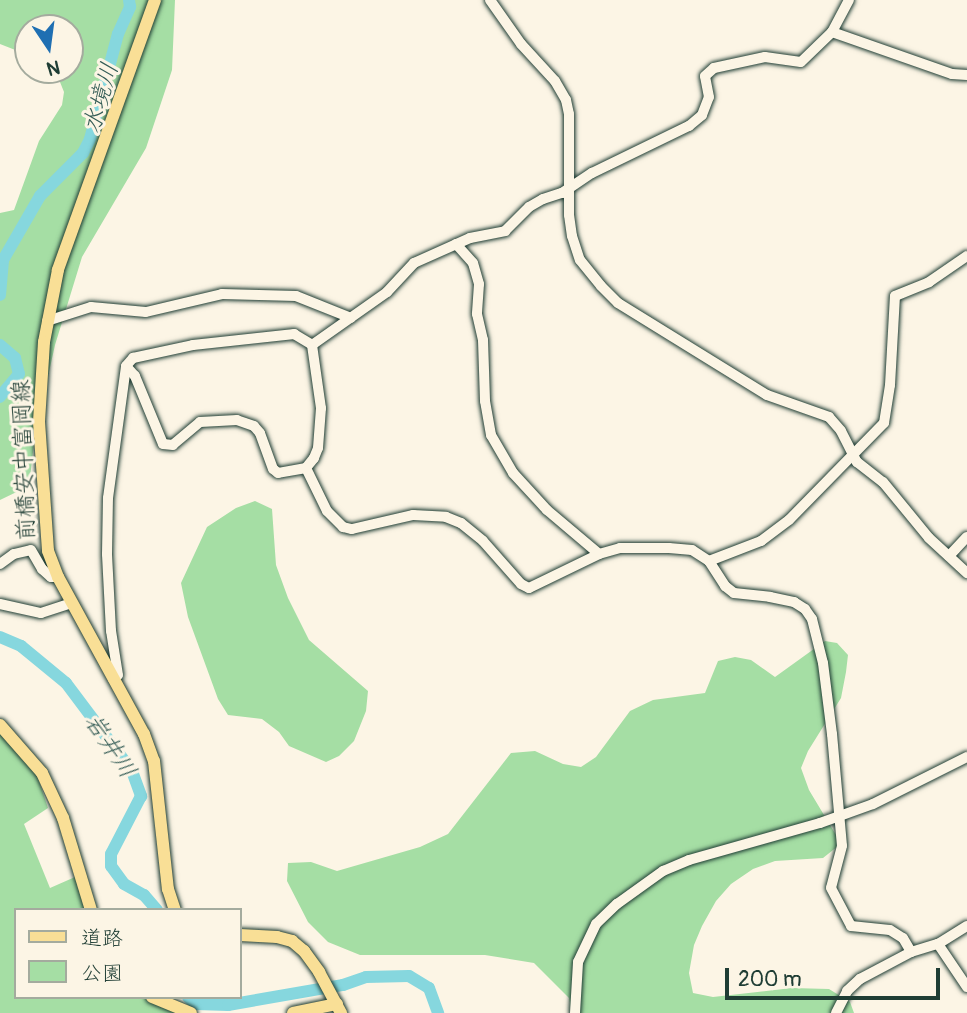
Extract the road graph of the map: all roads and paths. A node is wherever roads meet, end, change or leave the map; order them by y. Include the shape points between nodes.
1 (155, 0) edge
2 (490, 0) edge
3 (849, 0) edge
4 (832, 32) junction
5 (967, 75) edge
6 (569, 189) junction
7 (456, 244) junction
8 (967, 256) edge
9 (351, 318) junction
10 (47, 321) junction
11 (312, 345) junction
12 (127, 366) junction
13 (852, 455) junction
14 (306, 468) junction
15 (967, 537) edge
16 (599, 554) junction
17 (949, 556) junction
18 (709, 561) junction
19 (0, 564) edge
20 (967, 573) edge
21 (58, 577) junction
22 (72, 603) junction
23 (0, 604) edge
24 (113, 679) junction
25 (0, 725) edge
26 (967, 758) edge
27 (838, 817) junction
28 (90, 908) edge
29 (174, 908) edge
30 (967, 926) edge
31 (242, 935) edge
32 (939, 944) junction
33 (911, 952) junction
34 (967, 987) edge
35 (157, 999) edge
36 (337, 1005) edge
37 (191, 1013) edge
38 (293, 1013) edge
39 (575, 1013) edge
40 (836, 1013) edge

1 - 10 main road, 前橋安中富岡線 via 72,228
2 - 6 street via 566,100
3 - 4 street
4 - 5 street via 942,71
4 - 6 street via 801,62 765,57 714,68 705,76 709,97 702,115 689,126
6 - 7 street via 529,208 505,231
6 - 13 street via 569,215 580,260 618,303 767,395 829,417
7 - 9 street via 414,263 387,292
7 - 16 street via 473,262 479,284 477,314 491,435 513,473 547,510
8 - 13 street via 929,282 895,296 884,423
9 - 10 street via 296,296 222,294 146,312 91,307
9 - 11 street
10 - 21 main road, 前橋安中富岡線 via 39,422 44,520 48,551
11 - 12 street via 294,334 278,334 160,351 132,358
11 - 14 street via 321,408 318,448
12 - 14 street via 166,446 175,444 200,422 237,420 260,433 278,473
12 - 24 street via 108,498 110,618 118,675
13 - 17 street via 883,482
13 - 18 street via 789,520 761,541
14 - 16 street via 327,511 343,527 413,515 446,517 483,541 521,584 529,587
15 - 17 street
16 - 18 street via 620,548 669,548 692,550
17 - 20 street
18 - 27 street via 734,593 794,602 812,619 828,699
19 - 21 street via 31,550 51,577
21 - 22 main road, 前橋安中富岡線
22 - 23 street via 41,613
22 - 24 main road, 前橋安中富岡線
24 - 29 main road, 前橋安中富岡線 via 154,761 168,889
25 - 28 main road via 41,773 63,818
26 - 27 street
27 - 33 street via 841,855 831,884 838,906 851,926 890,929 904,938
27 - 39 street via 689,860 663,871 617,904 596,924 578,962
30 - 32 street
31 - 36 main road via 292,941 319,972
32 - 33 street
32 - 34 street
33 - 40 street via 860,979 847,990
35 - 37 main road
36 - 38 main road

